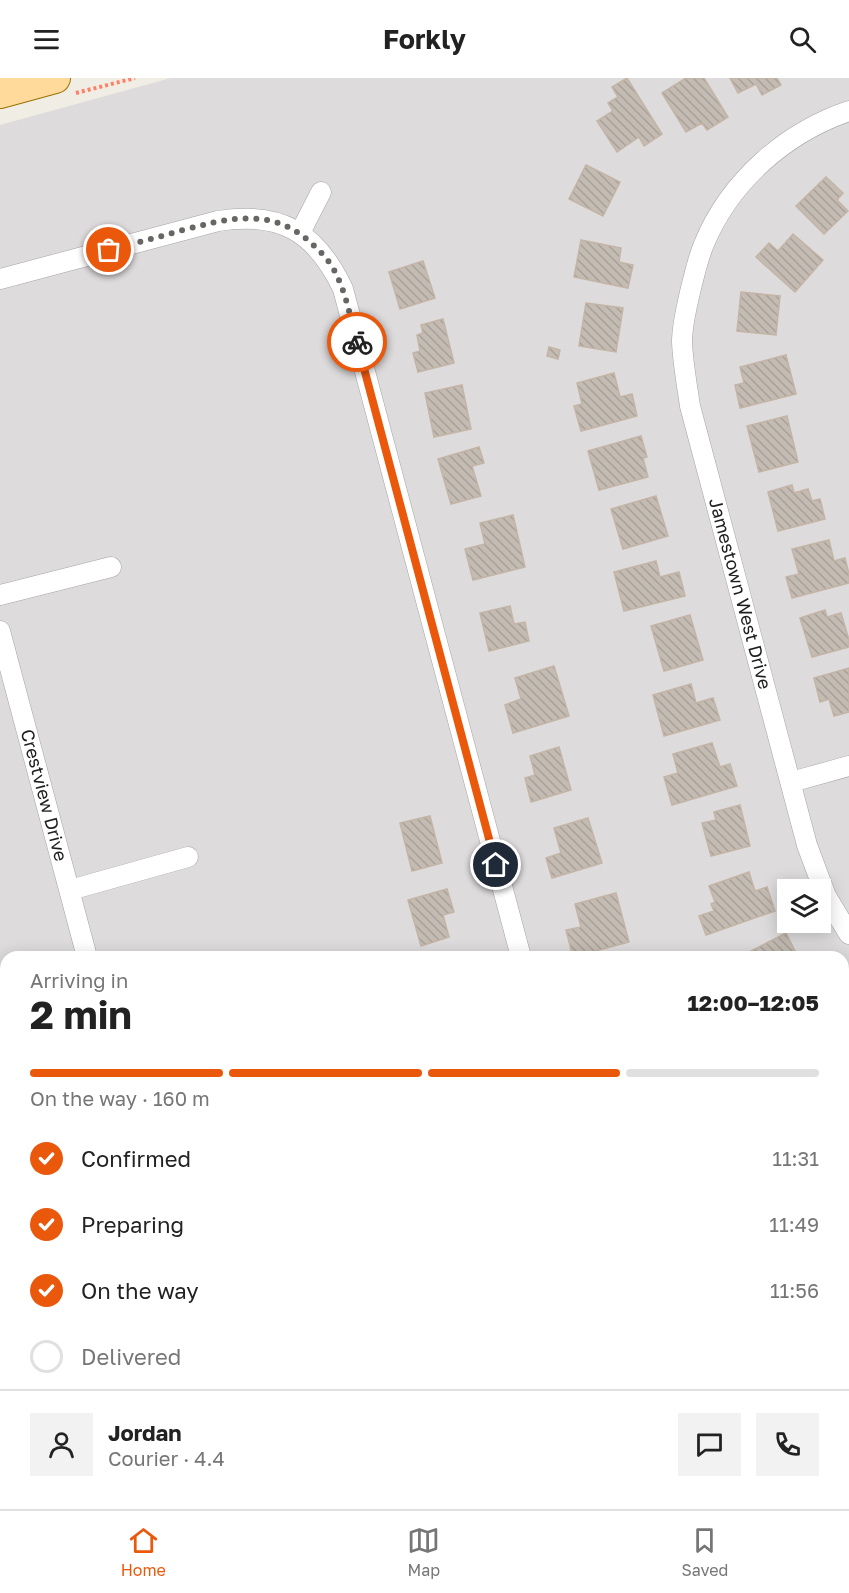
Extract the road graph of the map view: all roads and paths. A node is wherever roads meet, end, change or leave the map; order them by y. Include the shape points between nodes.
1 (55, 78) edge
2 (0, 93) edge
3 (849, 111) edge
4 (321, 192) dead end
5 (300, 233) junction
6 (0, 279) edge
7 (111, 567) dead end
8 (0, 595) edge
9 (0, 631) edge
10 (849, 766) edge
11 (791, 782) junction
12 (188, 857) dead end
13 (70, 890) junction
14 (849, 934) edge
15 (85, 951) edge
16 (519, 951) edge

1 - 2 main road
3 - 11 street, Jamestown West Drive via 793,138 768,156 735,190 704,244 683,325 690,406
4 - 5 street
5 - 6 street via 278,222 232,219
5 - 16 street via 324,255 343,289
7 - 8 street
9 - 13 street, Crestview Drive
10 - 11 street
11 - 14 street, Jamestown West Drive via 814,867
12 - 13 street
13 - 15 street, Crestview Drive

